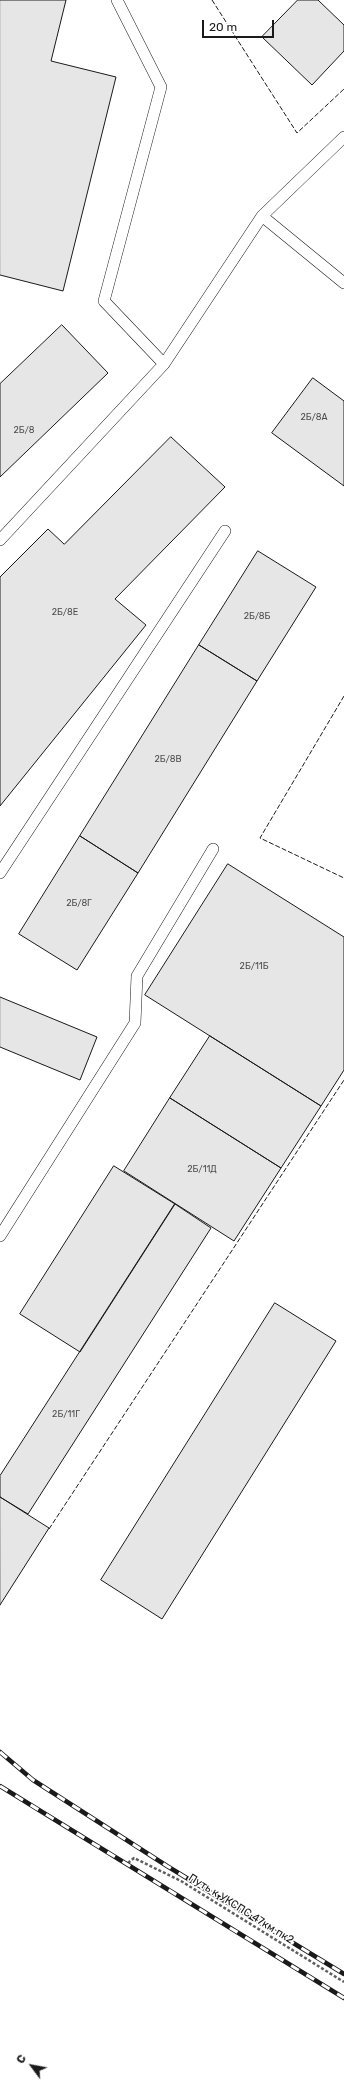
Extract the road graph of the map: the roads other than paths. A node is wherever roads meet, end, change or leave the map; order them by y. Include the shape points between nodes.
1 (117, 0) edge
2 (344, 137) edge
3 (262, 216) junction
4 (344, 283) edge
5 (164, 364) junction
6 (225, 531) dead end
7 (0, 540) edge
8 (213, 849) dead end
9 (0, 873) edge
10 (0, 1236) edge

1 - 5 lane via 161,87 104,301
2 - 3 lane
3 - 4 lane
3 - 5 lane
5 - 7 lane
6 - 9 lane
8 - 10 lane via 137,976 135,1023

